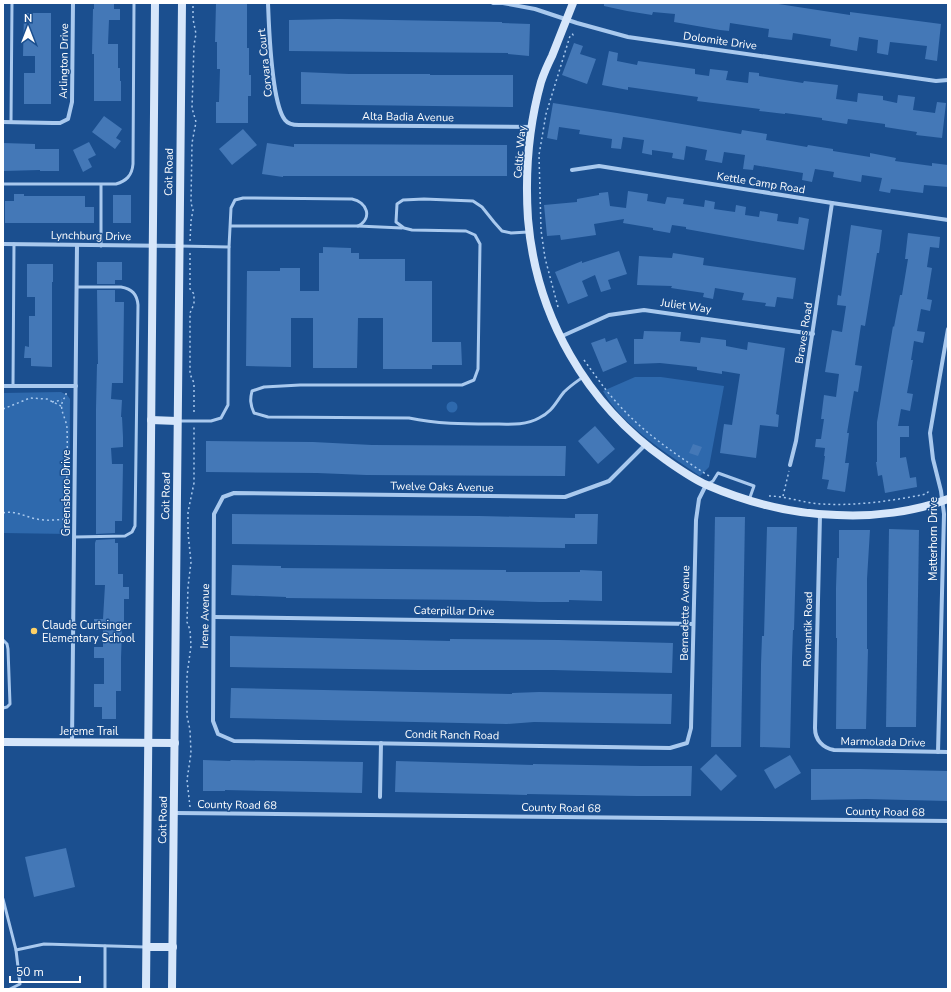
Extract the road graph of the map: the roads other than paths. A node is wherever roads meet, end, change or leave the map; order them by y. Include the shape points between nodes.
1 (12, 3) edge
2 (73, 3) edge
3 (134, 3) edge
4 (155, 3) edge
5 (182, 3) edge
6 (268, 3) edge
7 (493, 3) edge
8 (573, 3) edge
9 (567, 19) junction
10 (948, 80) edge
11 (286, 120) joint
12 (3, 122) edge
13 (12, 122) junction
14 (532, 127) junction
15 (572, 170) dead end
16 (3, 184) edge
17 (101, 185) junction
18 (832, 203) junction
19 (948, 220) edge
20 (230, 226) junction
21 (358, 226) junction
22 (404, 228) junction
23 (530, 231) junction
24 (3, 244) edge
25 (14, 244) junction
26 (77, 245) junction
27 (101, 246) junction
28 (153, 246) junction
29 (179, 246) junction
30 (229, 247) junction
31 (77, 287) junction
32 (948, 328) edge
33 (813, 334) junction
34 (560, 337) junction
35 (584, 376) junction
36 (3, 386) edge
37 (13, 386) junction
38 (76, 386) junction
39 (151, 420) junction
40 (177, 421) junction
41 (645, 445) junction
42 (790, 464) road end
43 (706, 485) junction
44 (222, 498) joint
45 (749, 500) junction
46 (945, 500) edge
47 (820, 515) junction
48 (75, 536) junction
49 (214, 617) junction
50 (693, 624) junction
51 (3, 640) edge
52 (3, 708) edge
53 (219, 734) joint
54 (3, 742) edge
55 (72, 742) junction
56 (148, 742) junction
57 (175, 743) junction
58 (381, 743) junction
59 (687, 743) joint
60 (820, 743) joint
61 (938, 752) junction
62 (948, 752) edge
63 (380, 797) dead end
64 (175, 813) junction
65 (948, 821) edge
66 (3, 899) edge
67 (105, 946) junction
68 (147, 947) junction
69 (173, 947) junction
70 (16, 950) junction
71 (20, 984) junction
72 (10, 989) edge
73 (20, 989) edge
74 (105, 989) edge
75 (146, 989) edge
76 (172, 989) edge

1 - 13 lane
2 - 13 street, Arlington Drive via 72,102 68,119 54,123
3 - 17 lane via 132,171 123,182
4 - 28 main road, Coit Road
5 - 29 main road, Coit Road
6 - 11 street, Corvara Court via 278,105
7 - 9 street, Dolomite Drive via 535,9
8 - 9 main road, Celtic Way
9 - 10 street, Dolomite Drive via 628,37 936,82
9 - 14 main road, Celtic Way via 542,81
11 - 14 street, Alta Badia Avenue via 299,125
12 - 13 street
14 - 23 main road, Celtic Way via 529,159
15 - 18 street, Kettle Camp Road via 599,166
16 - 17 lane
17 - 27 lane
18 - 19 street, Kettle Camp Road
18 - 33 street, Braves Road
20 - 21 lane
20 - 21 lane via 232,203 243,198 357,200 362,203 367,214 364,223
20 - 30 lane
21 - 22 lane
22 - 23 lane via 396,222 397,204 403,200 424,199 473,201 482,207 502,231
22 - 35 lane via 466,231 475,234 480,244 478,369 474,380 462,385 264,387 252,391 250,399 254,413 268,417 409,418 458,424 525,424 539,419 553,409 562,394
23 - 34 main road, Celtic Way via 538,280
24 - 25 street, Lynchburg Drive
25 - 26 street, Lynchburg Drive
25 - 37 lane
26 - 27 street, Lynchburg Drive
26 - 31 street, Greensboro Drive
27 - 28 street, Lynchburg Drive
28 - 29 street, Lynchburg Drive
28 - 39 main road, Coit Road
29 - 30 lane
29 - 40 main road, Coit Road
30 - 40 lane via 228,405 221,418 211,421
31 - 38 street, Greensboro Drive
31 - 48 lane via 128,288 137,298 138,321 135,526 132,532 125,536
32 - 46 street, Matterhorn Drive via 930,433 933,459
33 - 34 street, Juliet Way via 644,310 609,315
33 - 42 street, Braves Road
34 - 35 main road, Celtic Way
35 - 41 main road, Celtic Way via 600,400
36 - 37 street
37 - 38 street
38 - 48 street, Greensboro Drive
39 - 40 main road
39 - 56 main road, Coit Road
40 - 57 main road, Coit Road
41 - 43 main road, Celtic Way
41 - 44 street, Twelve Oaks Avenue via 610,480 565,497 234,493
43 - 45 main road, Celtic Way
43 - 45 lane via 713,482 718,473 754,486
43 - 50 street, Bernadette Avenue via 699,499 696,520
44 - 49 street, Irene Avenue via 214,514
45 - 47 main road, Celtic Way via 790,512
46 - 47 main road, Celtic Way via 885,513 855,516
46 - 61 street, Matterhorn Drive
47 - 60 street, Romantik Road via 815,730
48 - 55 street, Greensboro Drive
49 - 50 street, Caterpillar Drive
49 - 53 street, Irene Avenue via 213,721
50 - 59 street, Bernadette Avenue via 691,728
51 - 52 lane via 8,649 10,704
53 - 58 street, Condit Ranch Road via 234,741
54 - 55 main road, Jereme Trail
55 - 56 main road, Jereme Trail
56 - 57 main road, Jereme Trail
56 - 68 main road, Coit Road
57 - 64 main road, Coit Road
58 - 59 street, Condit Ranch Road via 670,748
58 - 63 street
60 - 61 street, Marmolada Drive via 834,750
61 - 62 street, Marmolada Drive
64 - 65 street, County Road 68
64 - 69 main road, Coit Road
66 - 70 lane
67 - 68 lane
67 - 70 lane via 44,944
67 - 74 lane
68 - 69 main road
68 - 75 main road, Coit Road
69 - 76 main road, Coit Road
70 - 71 lane
71 - 72 lane
71 - 73 lane

